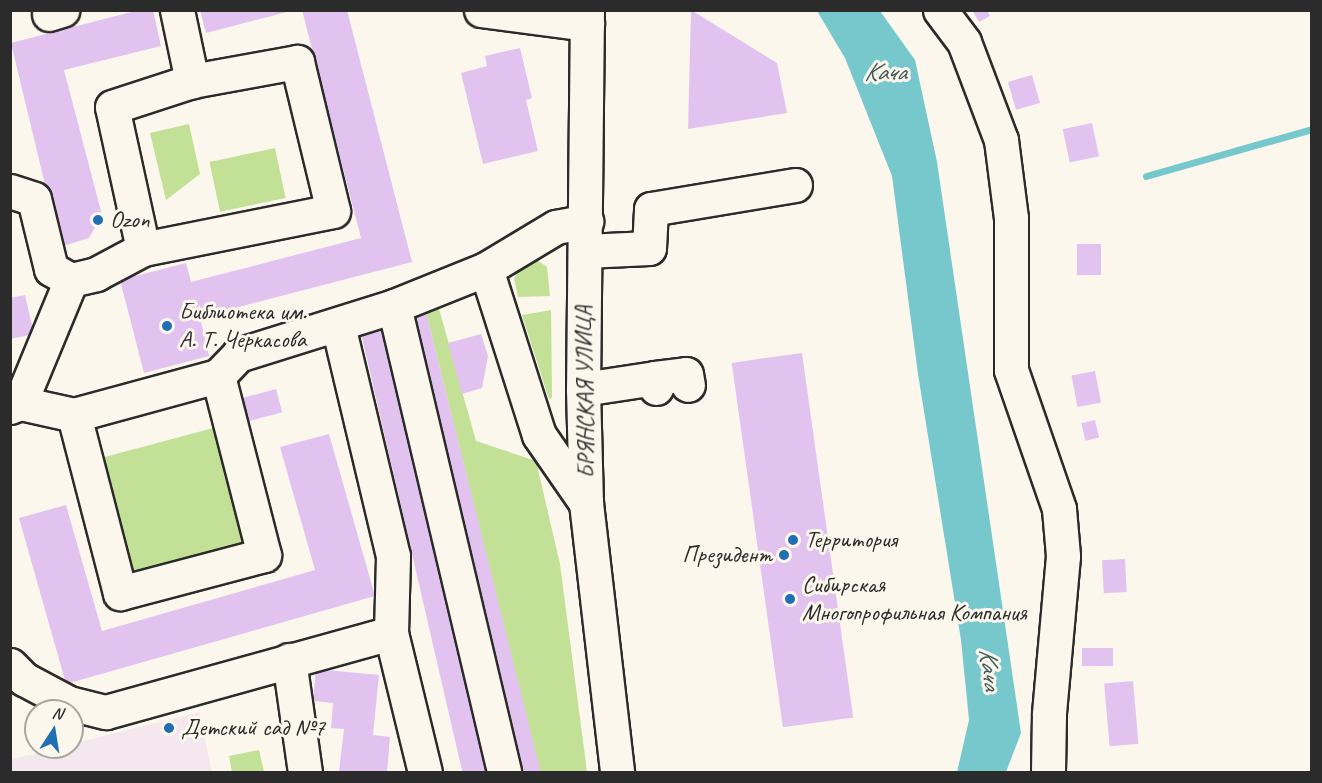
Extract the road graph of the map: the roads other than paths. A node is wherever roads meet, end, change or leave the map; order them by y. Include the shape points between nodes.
1 (177, 10) edge
2 (481, 10) edge
3 (940, 10) edge
4 (587, 17) edge
5 (192, 81) junction
6 (795, 185) dead end
7 (10, 191) edge
8 (585, 236) junction
9 (143, 249) junction
10 (486, 269) junction
11 (72, 280) junction
12 (394, 306) junction
13 (338, 325) junction
14 (218, 376) junction
15 (688, 385) dead end
16 (583, 389) junction
17 (15, 405) edge
18 (74, 415) junction
19 (586, 503) junction
20 (391, 633) junction
21 (289, 660) junction
22 (10, 665) edge
23 (305, 772) edge
24 (424, 772) edge
25 (504, 772) edge
26 (617, 772) edge
27 (1048, 772) edge

1 - 5 main road
2 - 4 main road
3 - 27 main road via 964,42 1001,140 1011,218 1011,370 1059,509 1063,556 1049,714
4 - 8 main road, БРЯНСКАЯ УЛИЦА
5 - 9 main road via 112,107
5 - 9 main road via 297,62 333,211
6 - 8 main road via 651,209 649,248
7 - 11 main road via 34,199 51,269
8 - 10 main road via 556,227
8 - 16 main road, БРЯНСКАЯ УЛИЦА
9 - 11 main road via 96,274
10 - 12 main road
10 - 19 main road via 539,435
11 - 17 main road
12 - 13 main road
12 - 25 main road
13 - 14 main road via 238,355
13 - 20 main road via 393,556
14 - 18 main road
14 - 18 main road via 264,555 120,593
15 - 16 main road via 686,374 655,383
16 - 19 main road, БРЯНСКАЯ УЛИЦА
17 - 18 main road
19 - 26 main road, БРЯНСКАЯ УЛИЦА
20 - 21 main road
20 - 24 main road
21 - 22 main road via 106,712 69,703 24,680
21 - 23 main road

